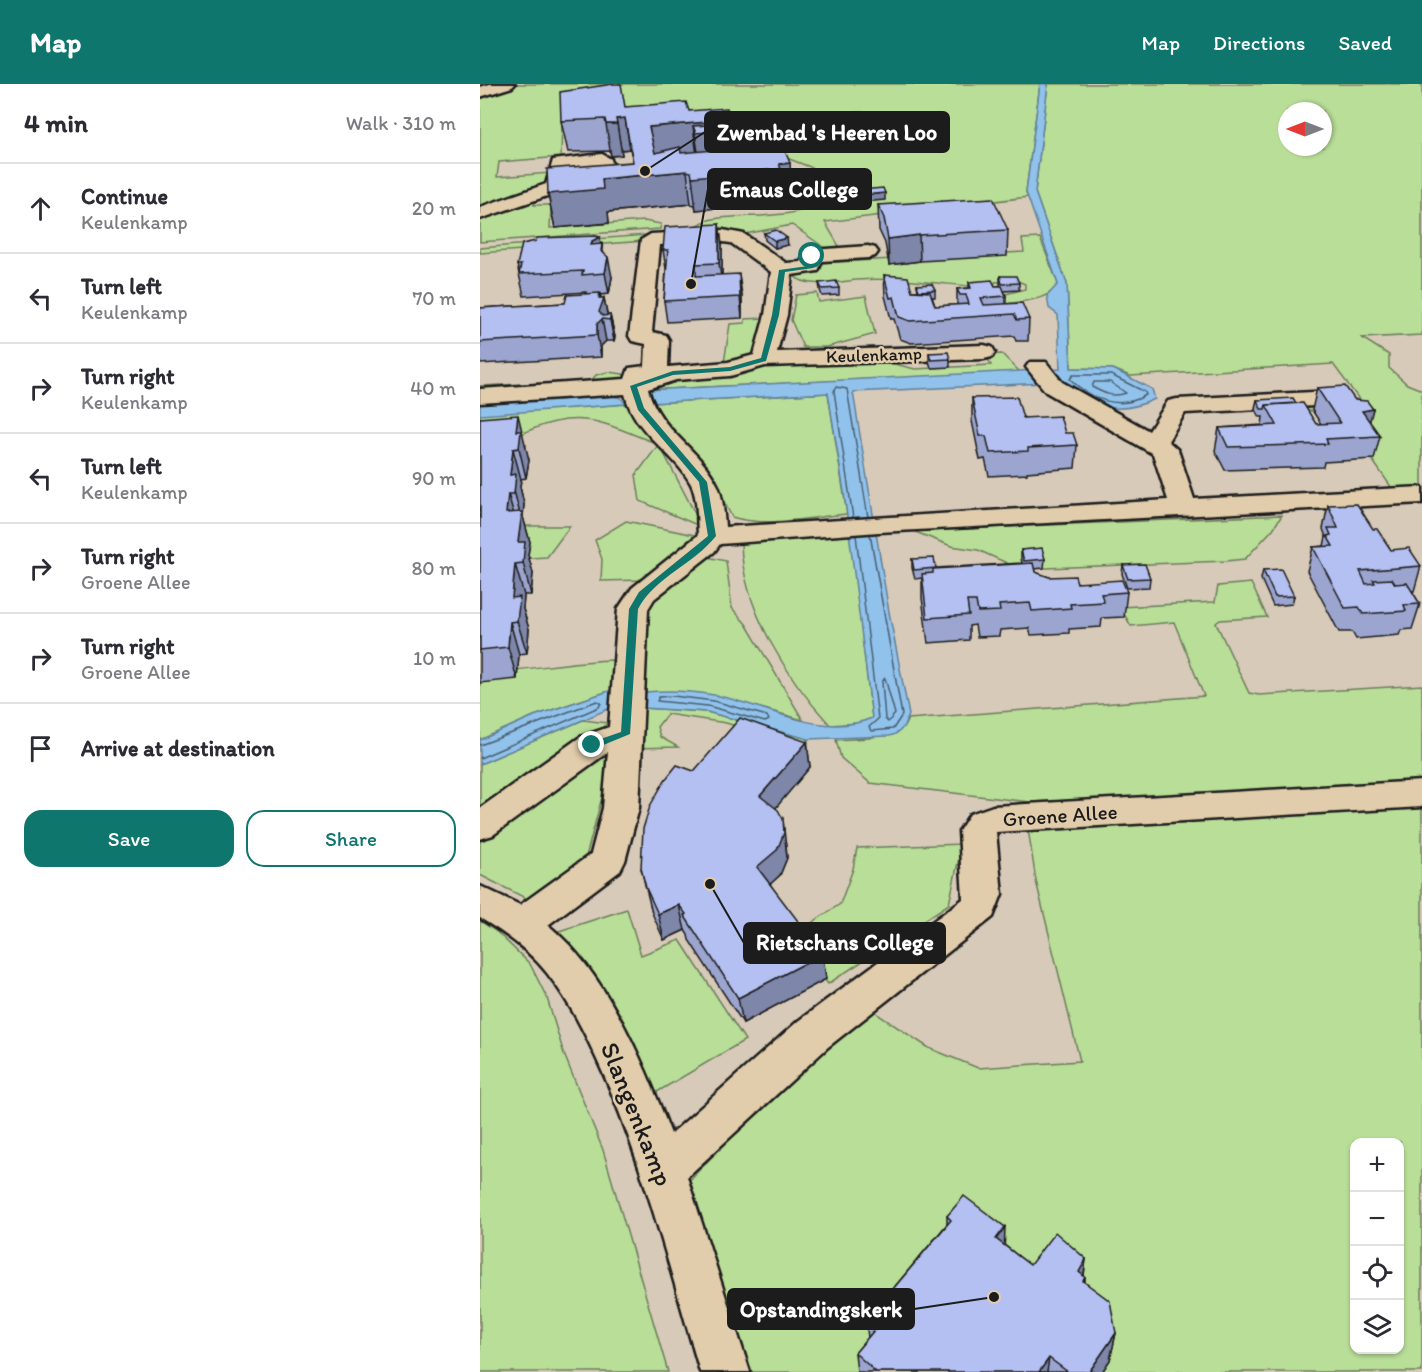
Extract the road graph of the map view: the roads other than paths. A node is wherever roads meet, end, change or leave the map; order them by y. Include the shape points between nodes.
1 (507, 84) edge
2 (480, 92) edge
3 (555, 187) edge
4 (480, 213) edge
5 (868, 252) dead end
6 (782, 270) junction
7 (984, 352) dead end
8 (764, 359) junction
9 (1038, 367) dead end
10 (633, 386) junction
11 (480, 396) edge
12 (1334, 398) edge
13 (1154, 443) junction
14 (1422, 495) edge
15 (1183, 507) junction
16 (712, 536) junction
17 (626, 723) junction
18 (1422, 794) edge
19 (480, 826) edge
20 (480, 901) edge
21 (520, 924) junction
22 (662, 1171) junction
23 (725, 1372) edge

1 - 2 street
3 - 4 street
5 - 6 street via 812,256 811,267
6 - 8 street via 776,315
6 - 10 street, Keulenkamp via 737,238 651,240 640,336 658,340 656,373 637,373
7 - 8 street, Keulenkamp
8 - 10 street, Keulenkamp via 730,369 673,373
9 - 13 street via 1054,387
10 - 11 street, Keulenkamp
10 - 16 street via 640,408 703,482
12 - 13 street via 1177,406
13 - 15 street via 1165,450
14 - 15 street
15 - 16 street
16 - 17 street via 642,594 633,609
17 - 19 street
17 - 21 street via 621,808 607,861
18 - 22 street, Groene Allee via 1158,808 993,819 983,823 977,831 983,894 980,907 813,1034
20 - 21 street, Slangenkamp
21 - 22 street, Slangenkamp via 567,969 617,1054
22 - 23 street, Slangenkamp

